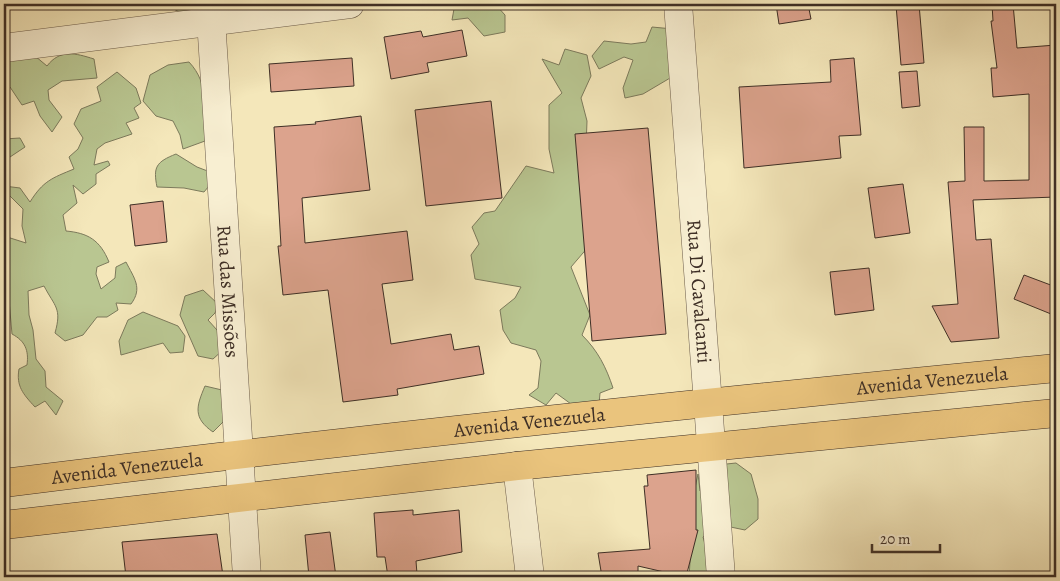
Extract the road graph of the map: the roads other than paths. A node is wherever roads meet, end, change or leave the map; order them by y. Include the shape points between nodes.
1 (350, 4) edge
2 (678, 4) edge
3 (211, 12) edge
4 (4, 48) edge
5 (1056, 368) edge
6 (709, 402) junction
7 (1056, 413) edge
8 (711, 445) junction
9 (239, 454) junction
10 (517, 466) junction
11 (4, 483) edge
12 (244, 496) junction
13 (4, 525) edge
14 (247, 577) edge
15 (530, 577) edge
16 (721, 577) edge

1 - 3 street
2 - 6 street, Rua Di Cavalcanti
3 - 4 street
3 - 9 street, Rua das Missões
5 - 6 main road, Avenida Venezuela
6 - 8 street, Rua Di Cavalcanti
6 - 9 main road, Avenida Venezuela
7 - 8 main road, Avenida Venezuela
8 - 10 main road, Avenida Venezuela
8 - 16 street, Rua Di Cavalcanti
9 - 11 main road, Avenida Venezuela
9 - 12 street, Rua das Missões
10 - 12 main road, Avenida Venezuela
10 - 15 street
12 - 13 main road, Avenida Venezuela
12 - 14 street, Rua das Missões

